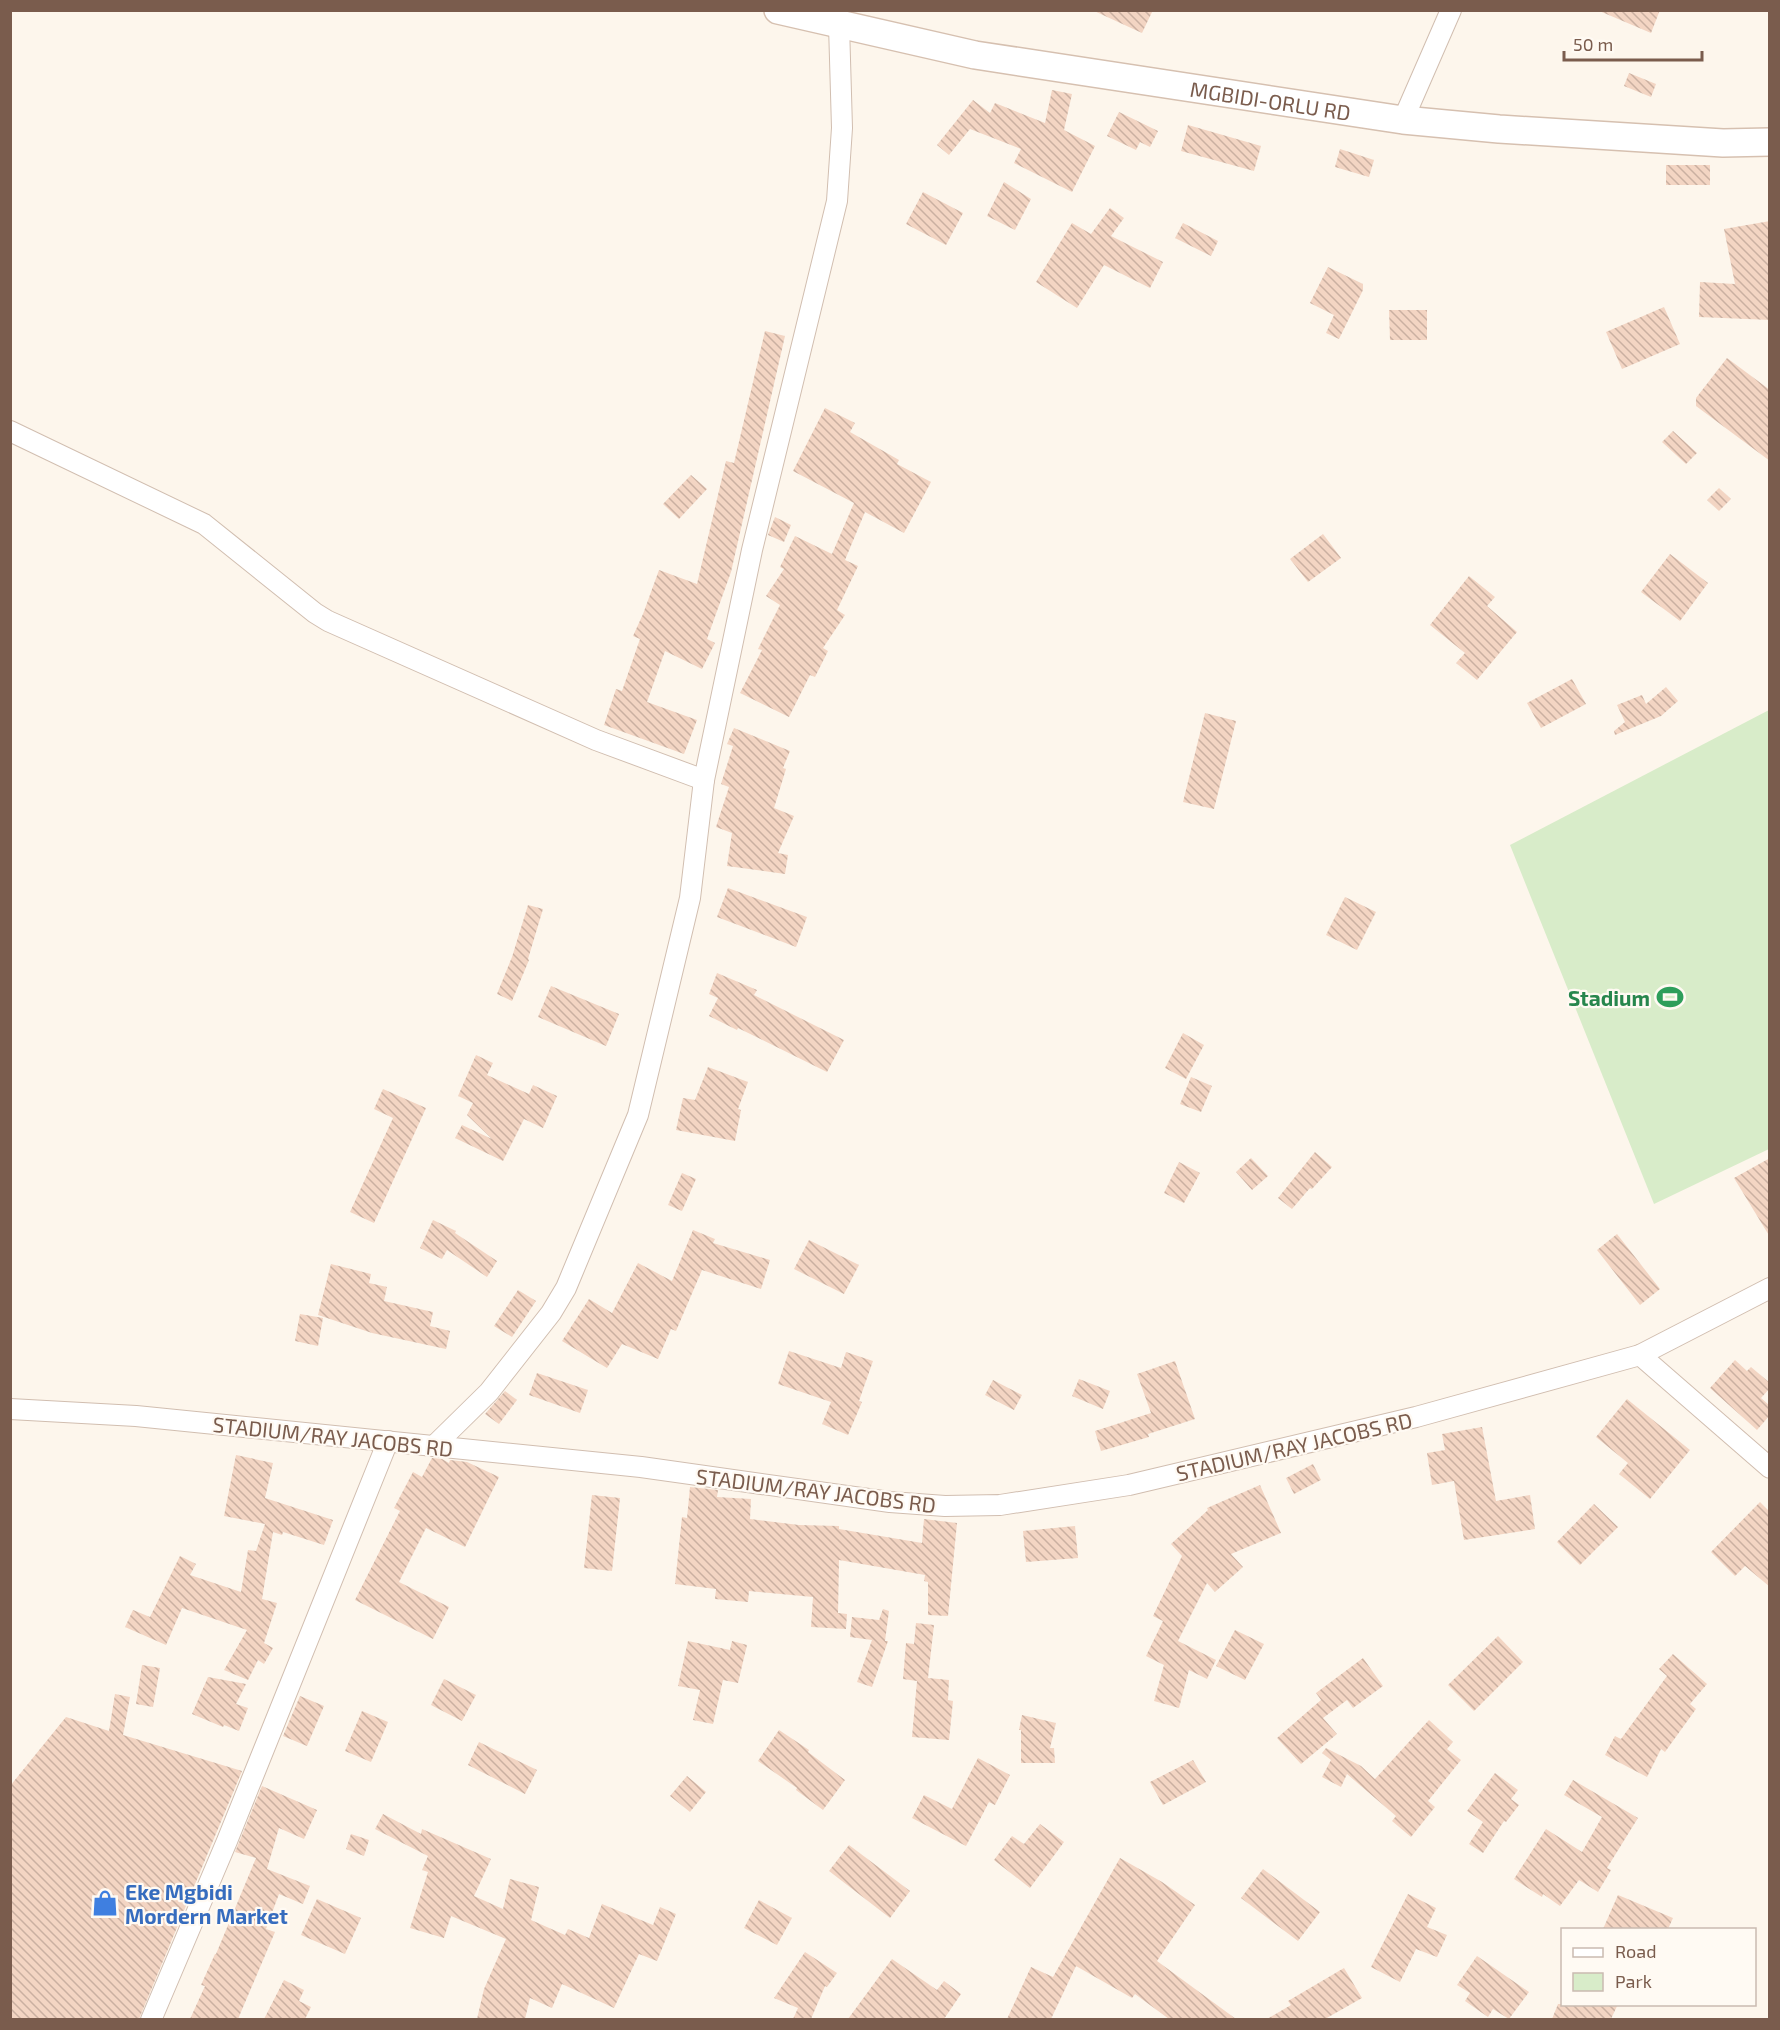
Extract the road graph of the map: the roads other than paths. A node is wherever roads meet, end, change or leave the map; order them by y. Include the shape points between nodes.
1 (778, 10) edge
2 (1451, 10) edge
3 (834, 19) edge
4 (1403, 120) junction
5 (1770, 142) edge
6 (10, 431) edge
7 (704, 780) junction
8 (1770, 1288) edge
9 (1640, 1356) junction
10 (10, 1409) edge
11 (388, 1441) junction
12 (434, 1446) junction
13 (1770, 1468) edge
14 (151, 2019) edge

1 - 3 main road, MGBIDI-ORLU RD
2 - 4 street
3 - 4 main road, MGBIDI-ORLU RD via 975,55
3 - 7 street via 842,128 837,201 752,550
4 - 5 main road, MGBIDI-ORLU RD via 1723,143
6 - 7 street via 204,524 328,621 596,740
7 - 12 street via 690,897 633,1126 556,1305 489,1392
8 - 9 street, STADIUM/RAY JACOBS RD
9 - 12 street, STADIUM/RAY JACOBS RD via 1416,1417 1129,1485 1000,1505 890,1502 641,1467
9 - 13 street
10 - 11 street, STADIUM/RAY JACOBS RD via 136,1416
11 - 12 street, STADIUM/RAY JACOBS RD
11 - 14 street

